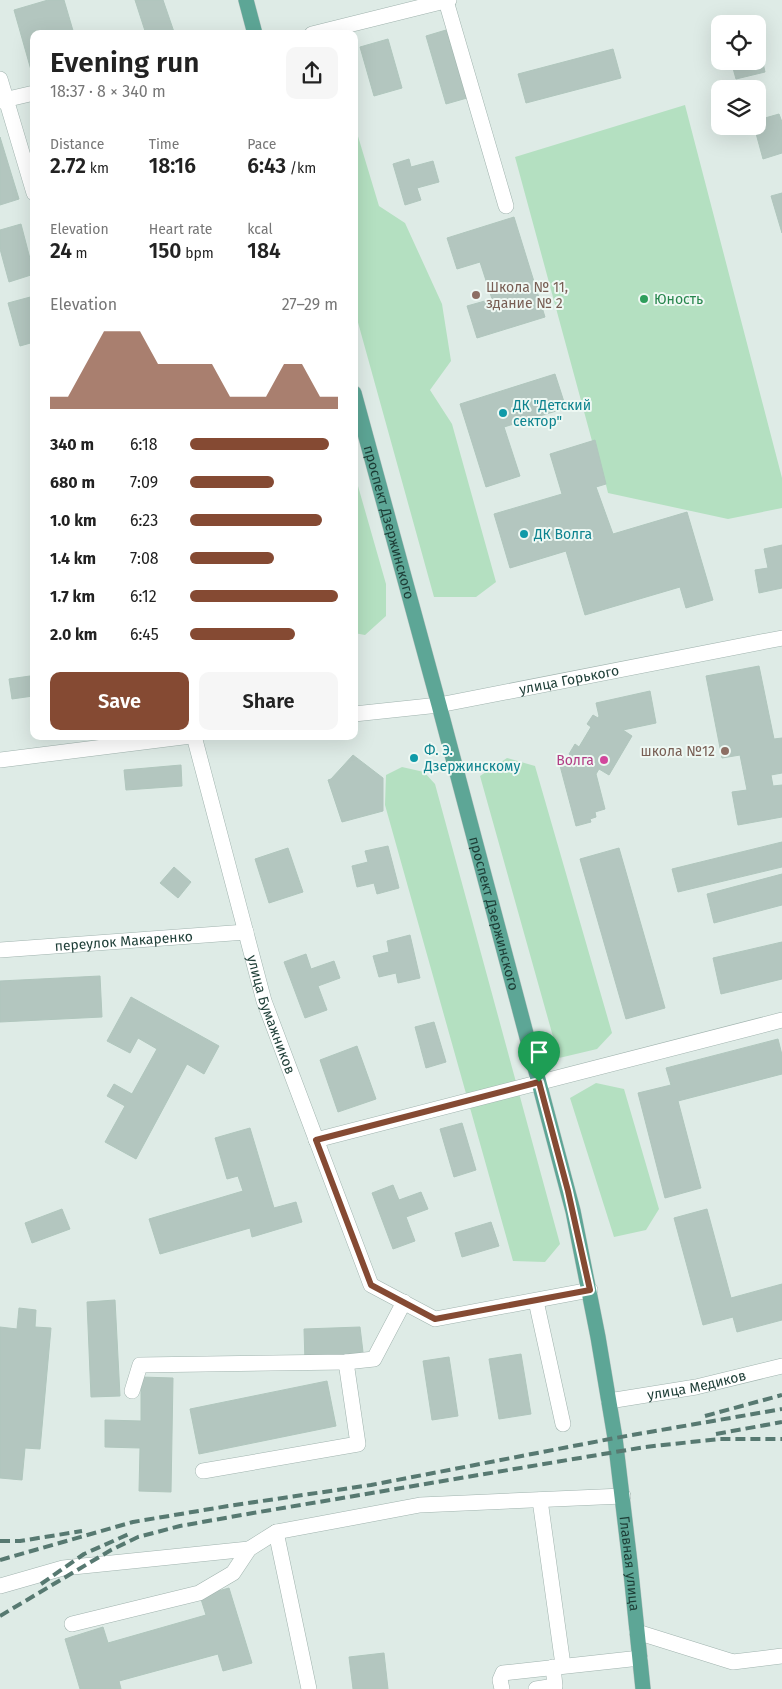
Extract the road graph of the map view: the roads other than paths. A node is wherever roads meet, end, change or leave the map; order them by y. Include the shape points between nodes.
1 (246, 0) edge
2 (447, 0) edge
3 (254, 30) edge
4 (328, 30) edge
5 (0, 79) edge
6 (30, 94) edge
7 (3, 100) edge
8 (30, 181) edge
9 (506, 206) dead end
10 (358, 408) edge
11 (782, 638) edge
12 (439, 705) junction
13 (358, 714) edge
14 (160, 740) edge
15 (193, 740) edge
16 (0, 760) edge
17 (246, 932) junction
18 (0, 950) edge
19 (782, 1020) edge
20 (539, 1082) junction
21 (316, 1140) junction
22 (590, 1290) junction
23 (536, 1301) junction
24 (404, 1302) junction
25 (346, 1362) junction
26 (782, 1366) edge
27 (132, 1391) dead end
28 (609, 1401) junction
29 (563, 1424) dead end
30 (615, 1438) joint
31 (203, 1471) dead end
32 (623, 1496) junction
33 (540, 1500) junction
34 (276, 1532) junction
35 (249, 1549) junction
36 (0, 1586) edge
37 (72, 1624) dead end
38 (637, 1632) junction
39 (782, 1656) edge
40 (640, 1658) junction
41 (558, 1666) junction
42 (310, 1689) edge
43 (502, 1689) edge
44 (536, 1689) edge
45 (643, 1689) edge

1 - 3 main road
2 - 4 street
2 - 9 street
5 - 7 street
6 - 7 street
7 - 8 street
10 - 12 main road, проспект Дзержинского
11 - 12 street, улица Горького
12 - 13 street, улица Горького
12 - 20 main road, проспект Дзержинского
14 - 16 street
15 - 17 street, улица Бумажников
17 - 18 street, переулок Макаренко
17 - 21 street, улица Бумажников via 264,1001
19 - 20 street
20 - 21 street
20 - 22 main road, проспект Дзержинского via 572,1204
21 - 24 street, улица Бумажников via 371,1285
22 - 23 street
22 - 28 main road, проспект Дзержинского
23 - 24 street via 435,1319
23 - 29 street
24 - 25 street via 374,1359
25 - 27 street via 140,1365
25 - 31 street via 358,1444
26 - 28 street, улица Медиков via 696,1387
28 - 30 main road, проспект Дзержинского
30 - 32 main road, Главная улица
32 - 33 street
32 - 38 main road, Главная улица
33 - 34 street via 420,1505
33 - 41 street
34 - 35 street
34 - 42 street
35 - 36 street via 63,1568
35 - 37 street via 233,1573 199,1593
38 - 39 street via 733,1662
38 - 40 main road, Главная улица
40 - 41 street
40 - 45 main road, Главная улица
41 - 43 street via 503,1673 500,1680
41 - 44 street via 555,1686

